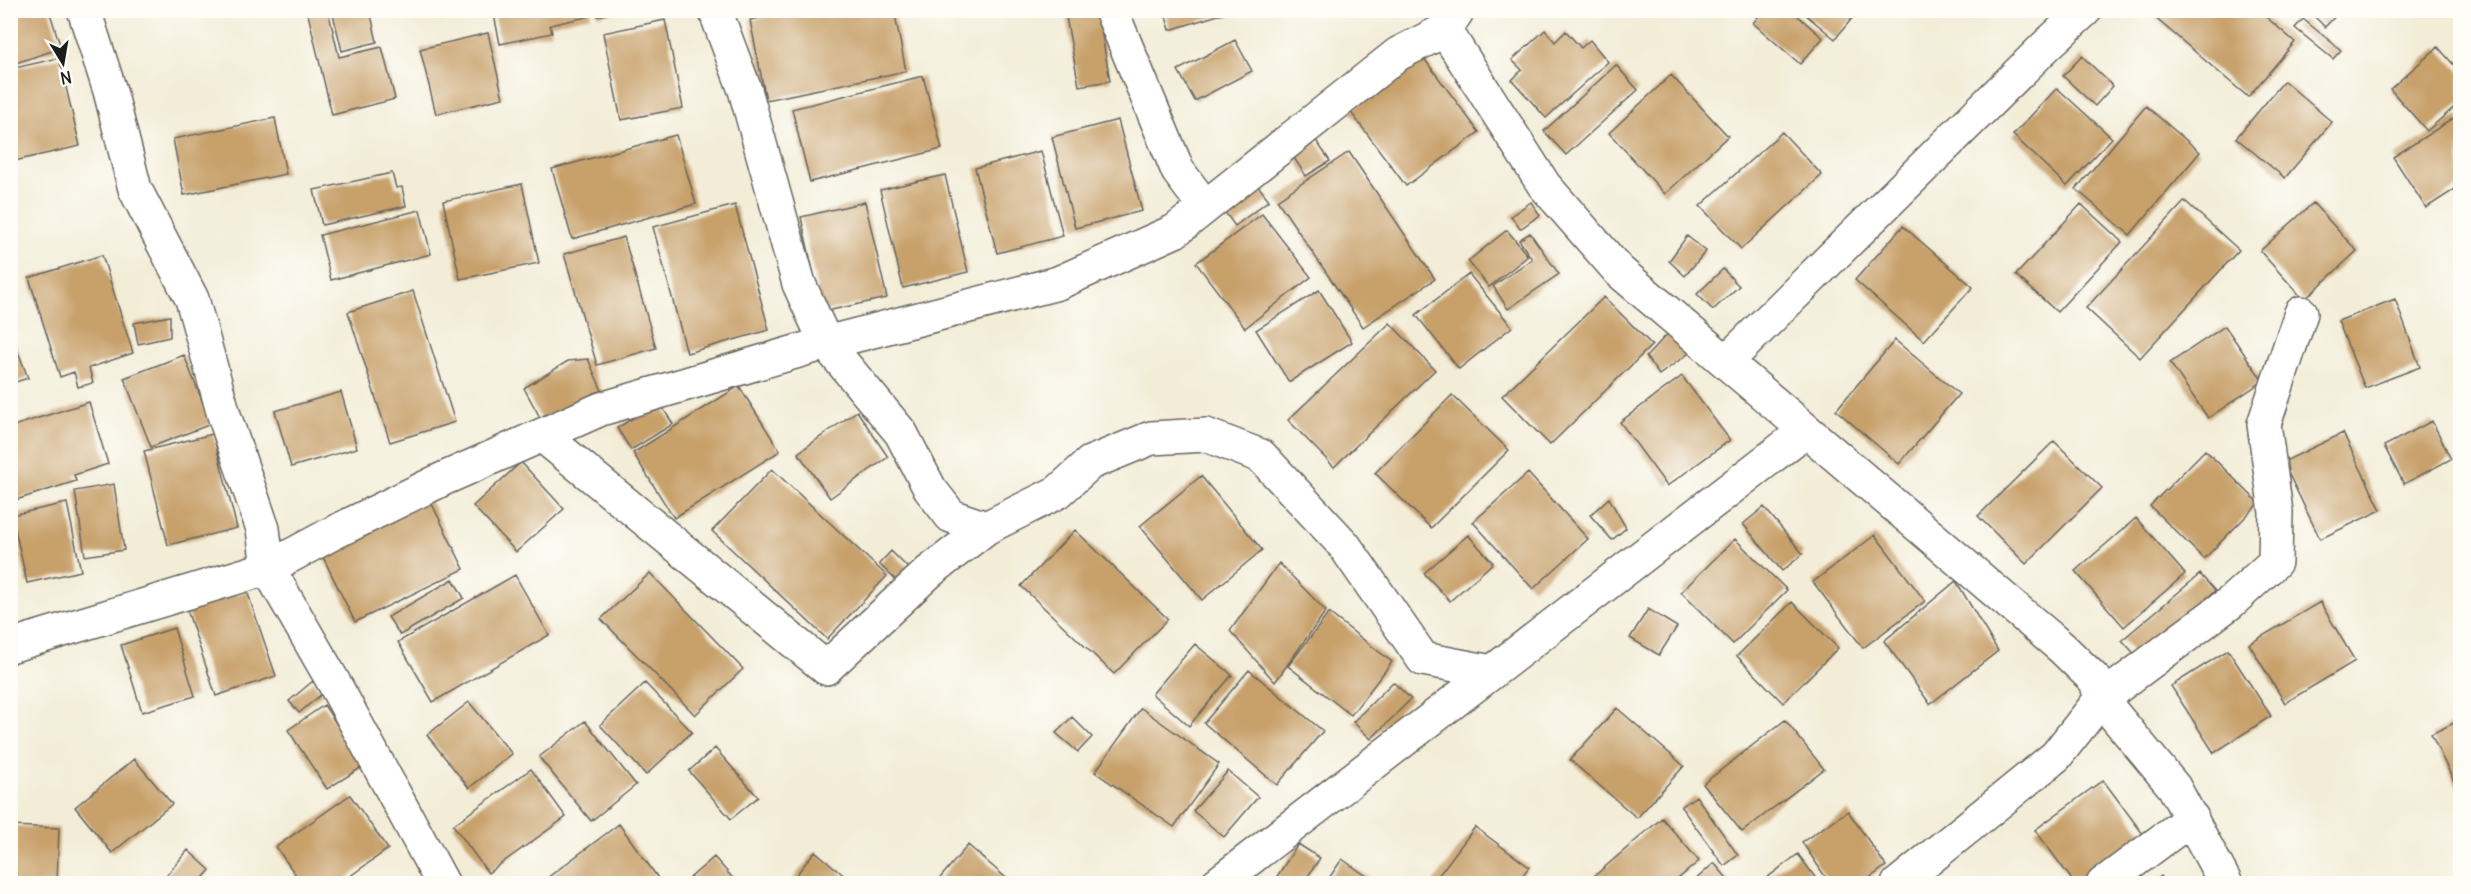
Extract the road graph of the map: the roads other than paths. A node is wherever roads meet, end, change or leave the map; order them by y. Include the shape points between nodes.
1 (84, 10) edge
2 (715, 10) edge
3 (1111, 10) edge
4 (2085, 10) edge
5 (1452, 20) edge
6 (1205, 207) junction
7 (2301, 313) dead end
8 (826, 343) junction
9 (1726, 362) junction
10 (1805, 431) junction
11 (542, 435) junction
12 (986, 528) junction
13 (268, 568) junction
14 (10, 646) edge
15 (1492, 672) junction
16 (2101, 699) junction
17 (2192, 818) junction
18 (443, 884) edge
19 (1217, 884) edge
20 (1898, 884) edge
21 (2103, 884) edge
22 (2226, 884) edge

1 - 13 street via 135,189 192,299 224,415 263,529
2 - 8 street via 745,90 800,284
3 - 6 street via 1178,171
4 - 9 street
5 - 6 street via 1398,54
5 - 9 street via 1544,185 1619,271
6 - 8 street via 1175,231 1058,283
7 - 16 street via 2264,424 2276,512 2275,562 2231,602
8 - 11 street via 601,409
8 - 12 street via 901,434 930,489 951,516
9 - 10 street
10 - 15 street
10 - 16 street via 2062,648 2096,681
11 - 12 street via 826,668 929,572
11 - 13 street via 333,533
12 - 15 street via 1058,492 1090,463 1151,438 1206,435 1261,456 1344,545 1423,659
13 - 14 street
13 - 18 street
15 - 19 street
16 - 17 street via 2174,787
16 - 20 street via 2056,756
17 - 21 street
17 - 22 street

